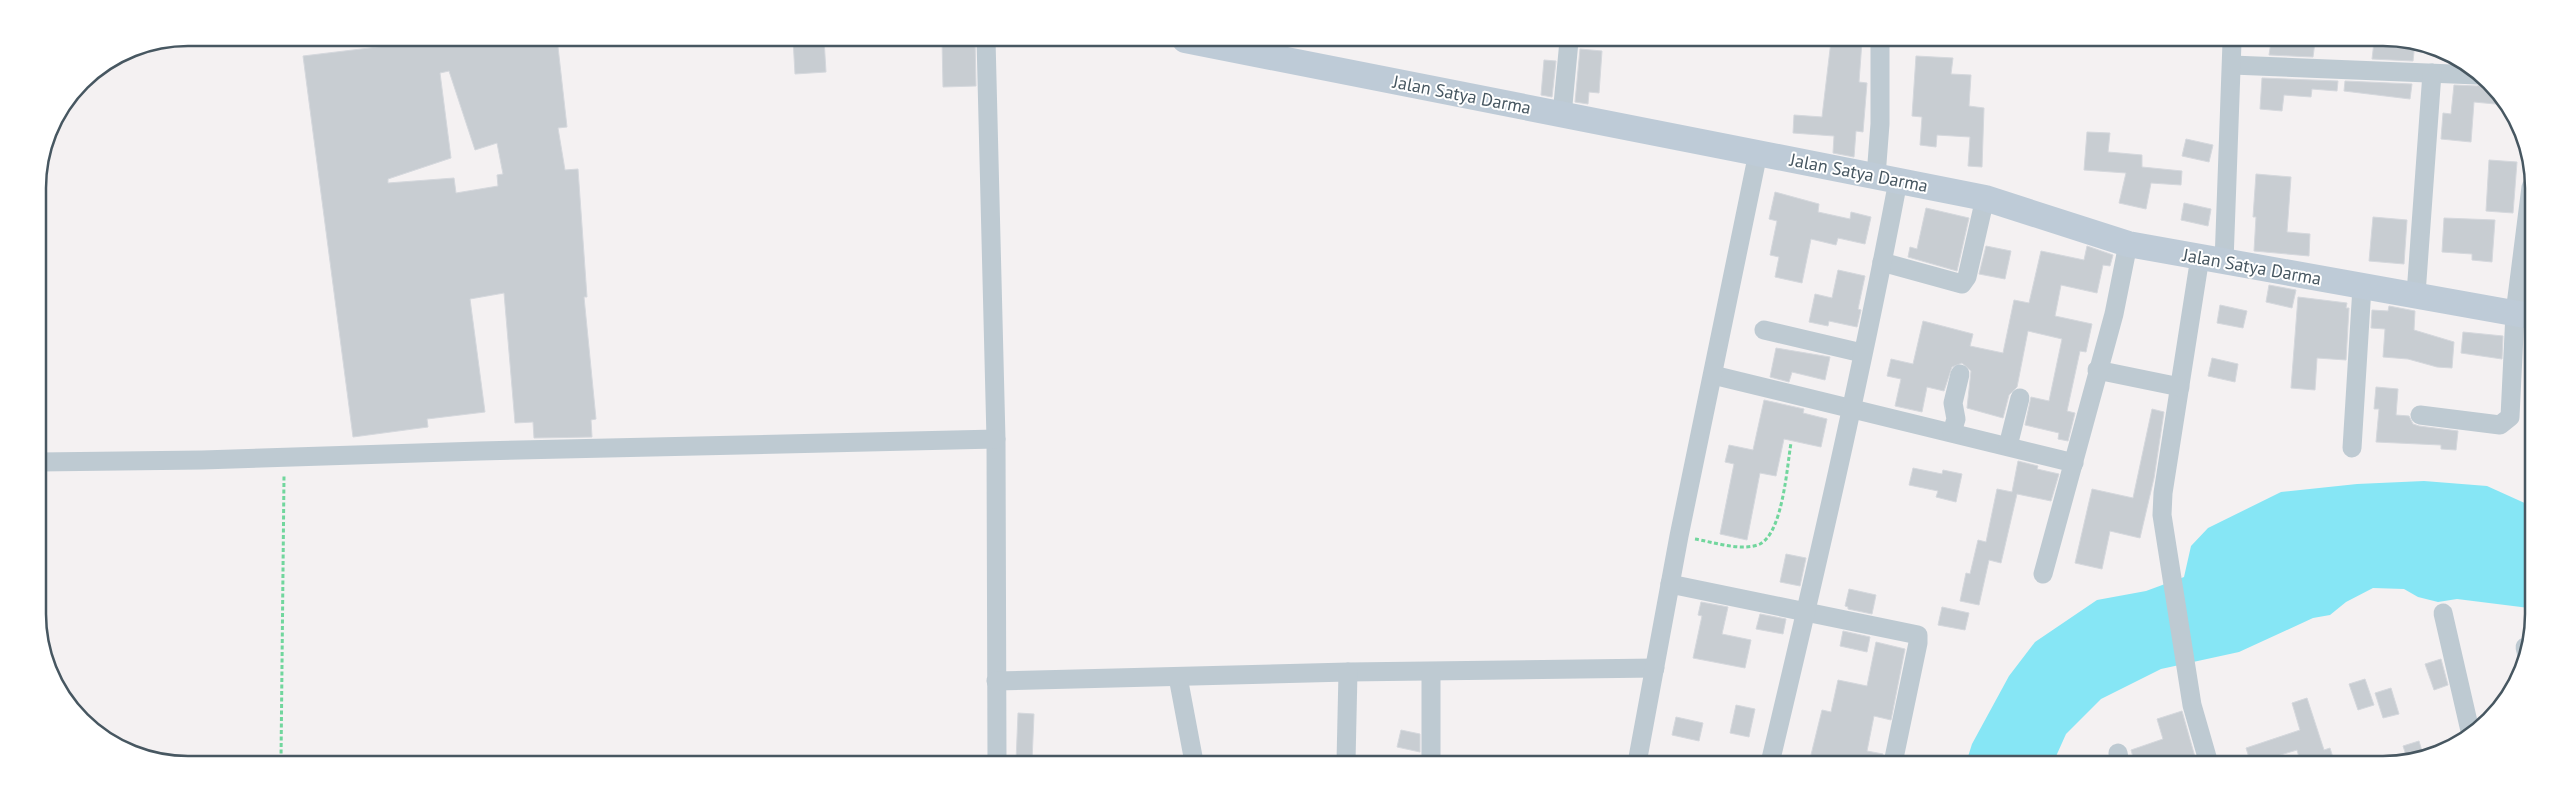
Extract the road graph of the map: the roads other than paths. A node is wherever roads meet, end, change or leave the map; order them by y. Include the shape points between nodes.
1 (986, 46) edge
2 (1215, 46) edge
3 (1569, 46) edge
4 (1880, 46) edge
5 (2232, 46) edge
6 (2232, 65) junction
7 (2465, 73) edge
8 (2432, 74) junction
9 (1562, 115) junction
10 (1758, 153) junction
11 (1887, 179) junction
12 (1985, 198) junction
13 (2128, 244) junction
14 (2212, 259) junction
15 (1882, 262) junction
16 (2525, 278) edge
17 (2362, 287) junction
18 (2416, 294) junction
19 (2523, 314) edge
20 (1764, 330) dead end
21 (1862, 353) junction
22 (2097, 370) junction
23 (1960, 374) dead end
24 (1712, 375) junction
25 (2180, 387) junction
26 (2020, 398) dead end
27 (1850, 409) junction
28 (2420, 415) dead end
29 (1952, 432) junction
30 (996, 439) junction
31 (2008, 446) junction
32 (2352, 448) dead end
33 (46, 462) edge
34 (2074, 463) junction
35 (2043, 574) dead end
36 (1670, 584) junction
37 (1806, 612) junction
38 (2443, 613) dead end
39 (1655, 668) junction
40 (1348, 672) junction
41 (1431, 672) junction
42 (1178, 677) junction
43 (996, 681) junction
44 (2469, 726) edge
45 (1346, 755) edge
46 (1431, 755) edge
47 (1638, 755) edge
48 (1772, 755) edge
49 (1895, 755) edge
50 (2206, 755) edge
51 (997, 756) edge
52 (1193, 756) edge

1 - 30 street
2 - 9 main road, Jalan Satya Darma
3 - 9 street
4 - 11 street via 1880,124
5 - 6 street
6 - 8 street
6 - 14 street
7 - 8 street
8 - 18 street
9 - 10 main road, Jalan Satya Darma
10 - 11 main road, Jalan Satya Darma
10 - 24 street
11 - 12 main road, Jalan Satya Darma
11 - 15 street
12 - 13 main road, Jalan Satya Darma
12 - 15 street via 1967,277 1962,284
13 - 14 main road, Jalan Satya Darma
13 - 22 street via 2114,314
14 - 17 main road, Jalan Satya Darma
14 - 25 street
15 - 21 street
16 - 19 street
17 - 18 main road, Jalan Satya Darma
17 - 32 street
18 - 19 main road, Jalan Satya Darma
19 - 28 street via 2510,417 2506,422 2500,425
20 - 21 street
21 - 27 street
22 - 25 street
22 - 34 street
23 - 29 street via 1953,403 1956,419
24 - 27 street
24 - 36 street
25 - 50 street via 2162,515 2192,705
26 - 31 street
27 - 29 street
27 - 37 street
29 - 31 street
30 - 33 street
30 - 43 street
31 - 34 street
34 - 35 street
36 - 37 street
36 - 39 street
37 - 48 street
37 - 49 street via 1918,635
38 - 44 street
39 - 41 street
39 - 47 street
40 - 41 street
40 - 42 street
40 - 45 street
41 - 46 street
42 - 43 street
42 - 52 street
43 - 51 street

